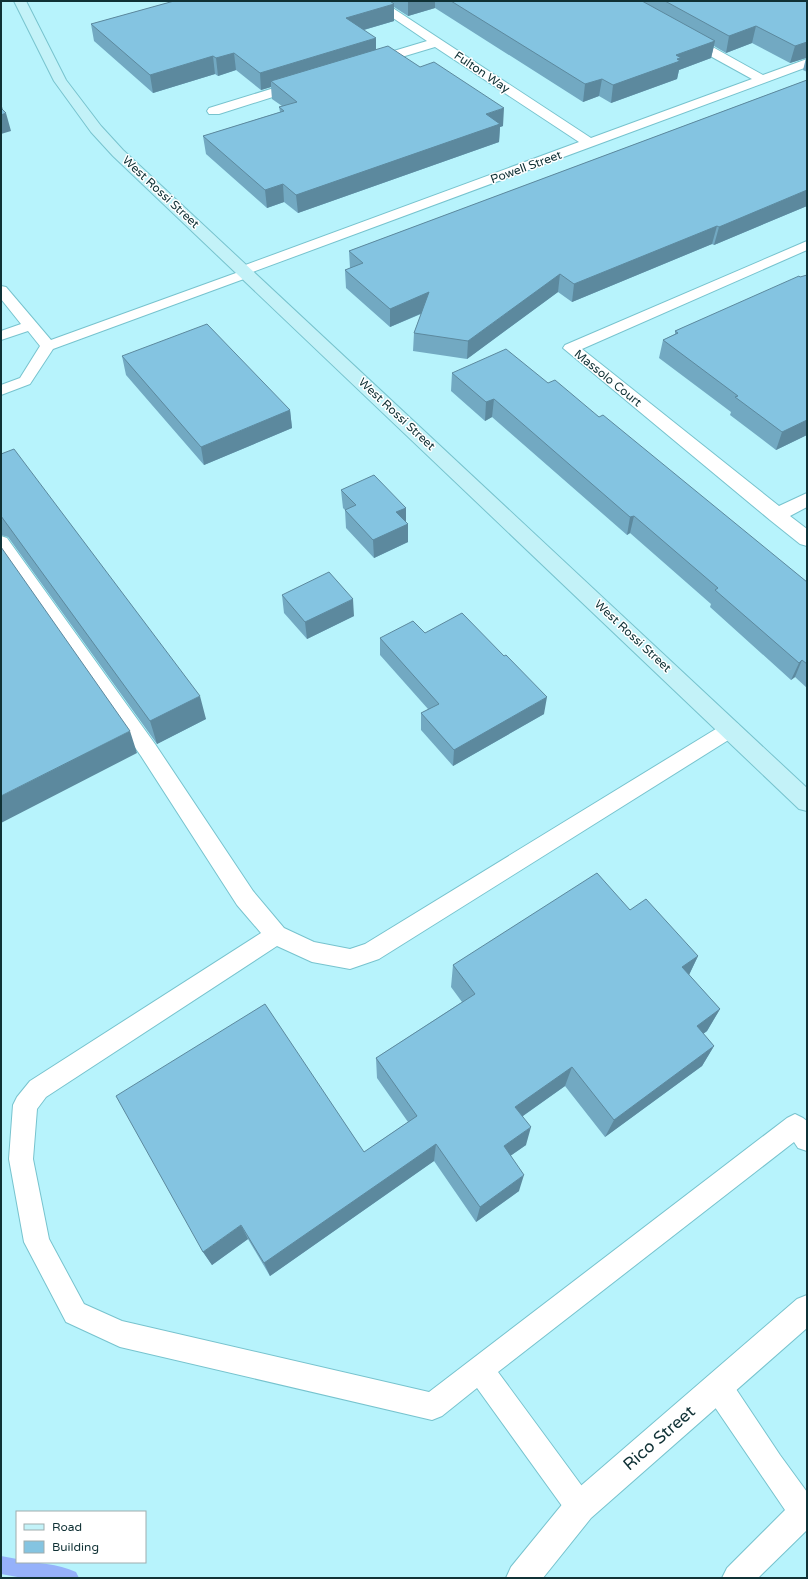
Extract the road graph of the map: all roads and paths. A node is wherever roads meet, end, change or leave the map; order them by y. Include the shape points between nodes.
1 (20, 1) edge
2 (374, 1) edge
3 (674, 31) edge
4 (437, 42) junction
5 (807, 62) edge
6 (362, 65) edge
7 (761, 79) junction
8 (311, 81) edge
9 (214, 111) dead end
10 (589, 143) junction
11 (807, 245) edge
12 (246, 272) junction
13 (1, 290) edge
14 (30, 325) junction
15 (1, 336) edge
16 (48, 346) junction
17 (1, 390) edge
18 (807, 499) edge
19 (777, 515) junction
20 (807, 539) edge
21 (1, 542) edge
22 (731, 729) junction
23 (807, 802) edge
24 (276, 935) junction
25 (807, 1139) edge
26 (807, 1309) edge
27 (480, 1369) junction
28 (718, 1387) junction
29 (580, 1507) junction
30 (806, 1514) edge
31 (522, 1578) edge
32 (737, 1578) edge

1 - 12 main road, West Rossi Street via 60,81 96,129
2 - 4 street, Fulton Way
3 - 7 street
4 - 6 street
4 - 10 street, Fulton Way
5 - 7 street, Powell Street
7 - 10 street, Powell Street
8 - 9 street
10 - 12 street, Powell Street
11 - 19 street, Massolo Court via 571,348
12 - 16 lane
12 - 22 main road, West Rossi Street
13 - 14 lane
14 - 15 lane
14 - 16 lane
16 - 17 lane via 25,381
18 - 19 street
19 - 20 street, Massolo Court
21 - 24 lane via 148,750 245,898
22 - 23 main road, West Rossi Street
22 - 24 lane via 371,952 350,959 312,952
24 - 27 lane via 38,1089 25,1105 21,1159 37,1242 75,1312 120,1334 432,1406
25 - 27 lane via 795,1126
26 - 28 street, Rico Street
27 - 29 lane
28 - 29 street, Rico Street
28 - 30 lane
29 - 31 street, Rico Street
30 - 32 lane

